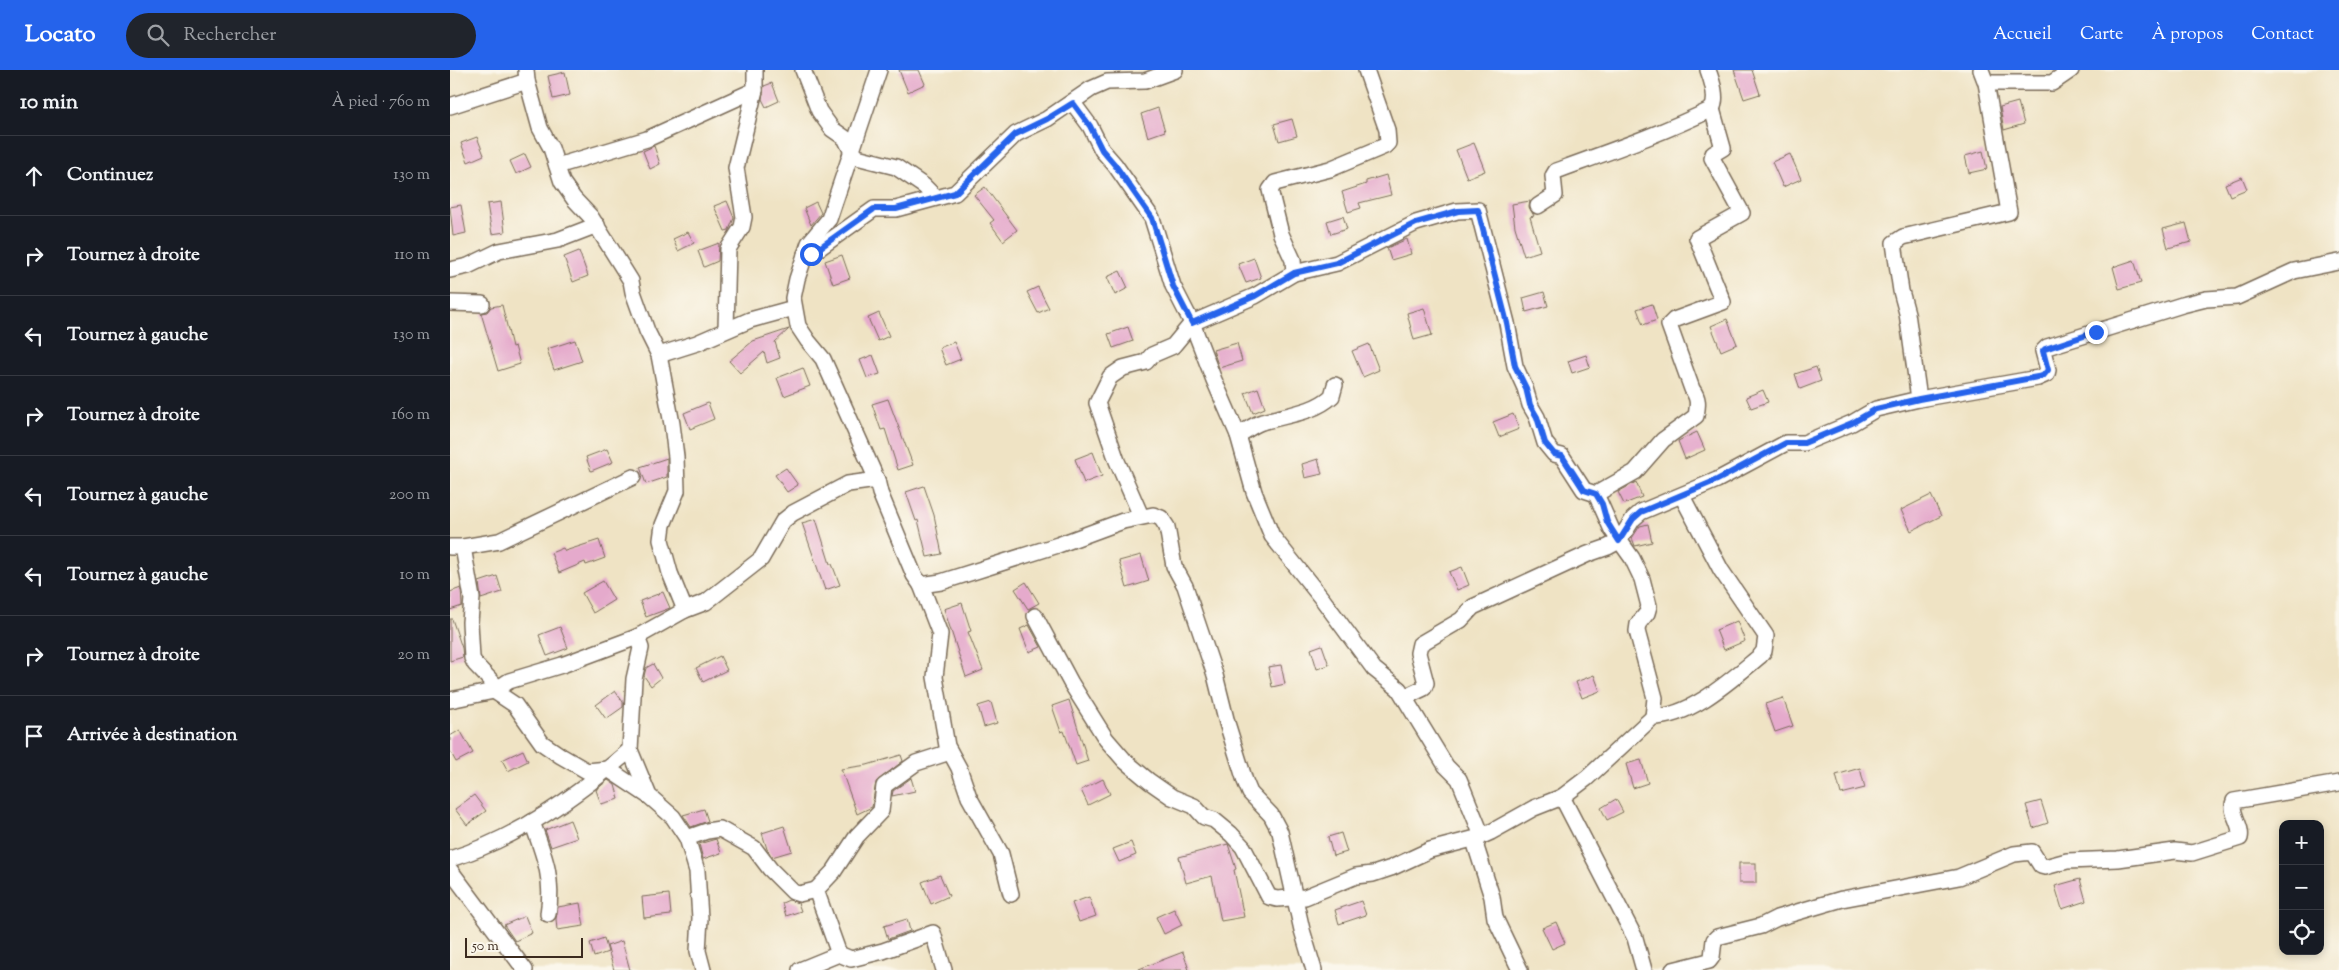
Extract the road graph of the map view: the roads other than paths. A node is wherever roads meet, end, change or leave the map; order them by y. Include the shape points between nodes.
1 (755, 70) edge
2 (803, 70) edge
3 (879, 70) edge
4 (1175, 70) edge
5 (1366, 70) edge
6 (1708, 70) edge
7 (2071, 70) edge
8 (526, 76) edge
9 (1106, 76) edge
10 (1983, 77) edge
11 (755, 90) junction
12 (1073, 103) junction
13 (450, 106) edge
14 (1712, 109) junction
15 (851, 150) junction
16 (557, 166) junction
17 (935, 197) junction
18 (1538, 206) dead end
19 (597, 225) junction
20 (805, 254) junction
21 (2339, 262) edge
22 (450, 270) edge
23 (1294, 273) junction
24 (450, 303) edge
25 (482, 304) dead end
26 (794, 308) junction
27 (1192, 323) junction
28 (726, 329) junction
29 (658, 355) junction
30 (1335, 385) dead end
31 (1919, 399) junction
32 (1238, 436) junction
33 (633, 477) dead end
34 (877, 480) junction
35 (1596, 494) junction
36 (1682, 496) junction
37 (1141, 516) junction
38 (1619, 541) junction
39 (457, 547) edge
40 (921, 585) junction
41 (685, 610) junction
42 (1035, 616) dead end
43 (637, 637) junction
44 (496, 689) junction
45 (1405, 697) junction
46 (450, 700) edge
47 (1653, 717) junction
48 (630, 750) junction
49 (950, 752) junction
50 (608, 769) junction
51 (2339, 783) edge
52 (648, 796) junction
53 (1562, 797) junction
54 (532, 822) junction
55 (1480, 837) junction
56 (687, 838) junction
57 (450, 859) edge
58 (450, 870) edge
59 (816, 890) junction
60 (1011, 894) dead end
61 (1294, 896) junction
62 (548, 914) dead end
63 (839, 954) junction
64 (1707, 966) edge
65 (525, 970) edge
66 (703, 970) edge
67 (800, 970) edge
68 (944, 970) edge
69 (1314, 970) edge
70 (1520, 970) edge
71 (1644, 970) edge
72 (1672, 970) edge

1 - 11 street
2 - 15 street via 819,111 832,129 845,138
3 - 15 street
4 - 9 street via 1145,81
5 - 23 street via 1387,130 1388,143 1330,170 1275,183 1270,190 1281,234 1293,260
6 - 14 street via 1714,93
7 - 10 street via 2052,83
8 - 13 street
8 - 16 street via 540,128
9 - 12 street
10 - 31 street via 2009,212 1903,237 1894,243
11 - 16 street via 647,138
11 - 28 street via 736,168 744,217 728,249
12 - 17 street via 1016,134 955,193
12 - 27 street via 1102,150 1152,218 1173,286
14 - 18 street via 1630,145 1557,170 1553,176 1555,195
14 - 35 street via 1723,148 1712,158 1742,212 1697,238 1722,302 1674,320 1669,325 1697,396 1696,416 1663,440 1635,472
15 - 17 street via 864,160 896,167
15 - 20 street via 829,219 809,243
16 - 19 street via 565,187
17 - 20 street via 896,209 874,209 811,254
19 - 22 street via 558,240 499,251 468,266
19 - 29 street via 631,281
20 - 26 street via 795,287
21 - 31 street via 2294,271 2236,296 2182,305 2047,347 2043,351 2047,374 2038,378
23 - 27 street via 1255,296
23 - 35 street via 1337,263 1416,223 1458,211 1478,210 1515,366 1545,443 1554,454 1562,456 1584,490
24 - 25 street
26 - 28 street
26 - 34 street via 798,326 823,359
27 - 32 street
27 - 37 street via 1173,346 1152,355 1146,362 1114,373 1097,400 1116,461
28 - 29 street via 697,344
29 - 41 street via 672,424 677,480 676,496 663,525 661,540
30 - 32 street via 1332,396 1321,404 1264,422
31 - 36 street via 1876,409 1804,443 1786,443
32 - 45 street via 1254,492 1272,536 1374,669
33 - 39 street via 499,541
34 - 40 street via 912,571
34 - 41 street via 848,484 793,513 783,521 759,561 712,598
35 - 38 street
36 - 38 street via 1641,512
36 - 47 street via 1721,570 1766,636 1766,642 1760,656 1701,701 1675,713
37 - 40 street via 941,582
37 - 61 street via 1153,515 1166,523 1174,566 1185,586 1216,674 1227,723 1250,793 1271,815 1280,832
38 - 45 street via 1472,607 1461,620 1422,641 1418,649 1425,686
38 - 47 street via 1639,570 1649,606 1637,631 1655,698
39 - 44 street via 472,598 472,658
40 - 49 street via 940,634 935,677
41 - 43 street
42 - 61 street via 1071,683 1106,739 1122,758 1163,791 1194,806 1204,817 1214,820 1231,834 1243,847 1269,897
43 - 44 street
43 - 48 street via 641,648 634,679
44 - 46 street
44 - 50 street via 515,705 542,743 588,771
45 - 55 street via 1446,766 1459,779
47 - 53 street via 1599,768
48 - 50 street
48 - 52 street
49 - 59 street via 916,763 884,786 881,810
49 - 60 street via 969,797 1001,854
50 - 52 street
50 - 54 street
51 - 64 street via 2234,800 2232,806 2240,838 2192,853 2175,851 2101,861 2066,861 2045,867 2032,852 2014,854 1959,877 1842,899 1782,916 1761,926 1718,937 1714,940
52 - 56 street via 673,817
53 - 55 street
53 - 71 street via 1635,938
54 - 57 street via 473,852
54 - 62 street via 552,893
55 - 61 street via 1430,850 1391,868 1356,876 1305,896
55 - 70 street via 1476,847 1492,897 1495,918
56 - 59 street via 720,829 754,848 793,892 799,894
56 - 66 street via 697,871 698,951
58 - 65 street
59 - 63 street
61 - 69 street
63 - 67 street
63 - 68 street via 851,959 933,933
64 - 72 street

